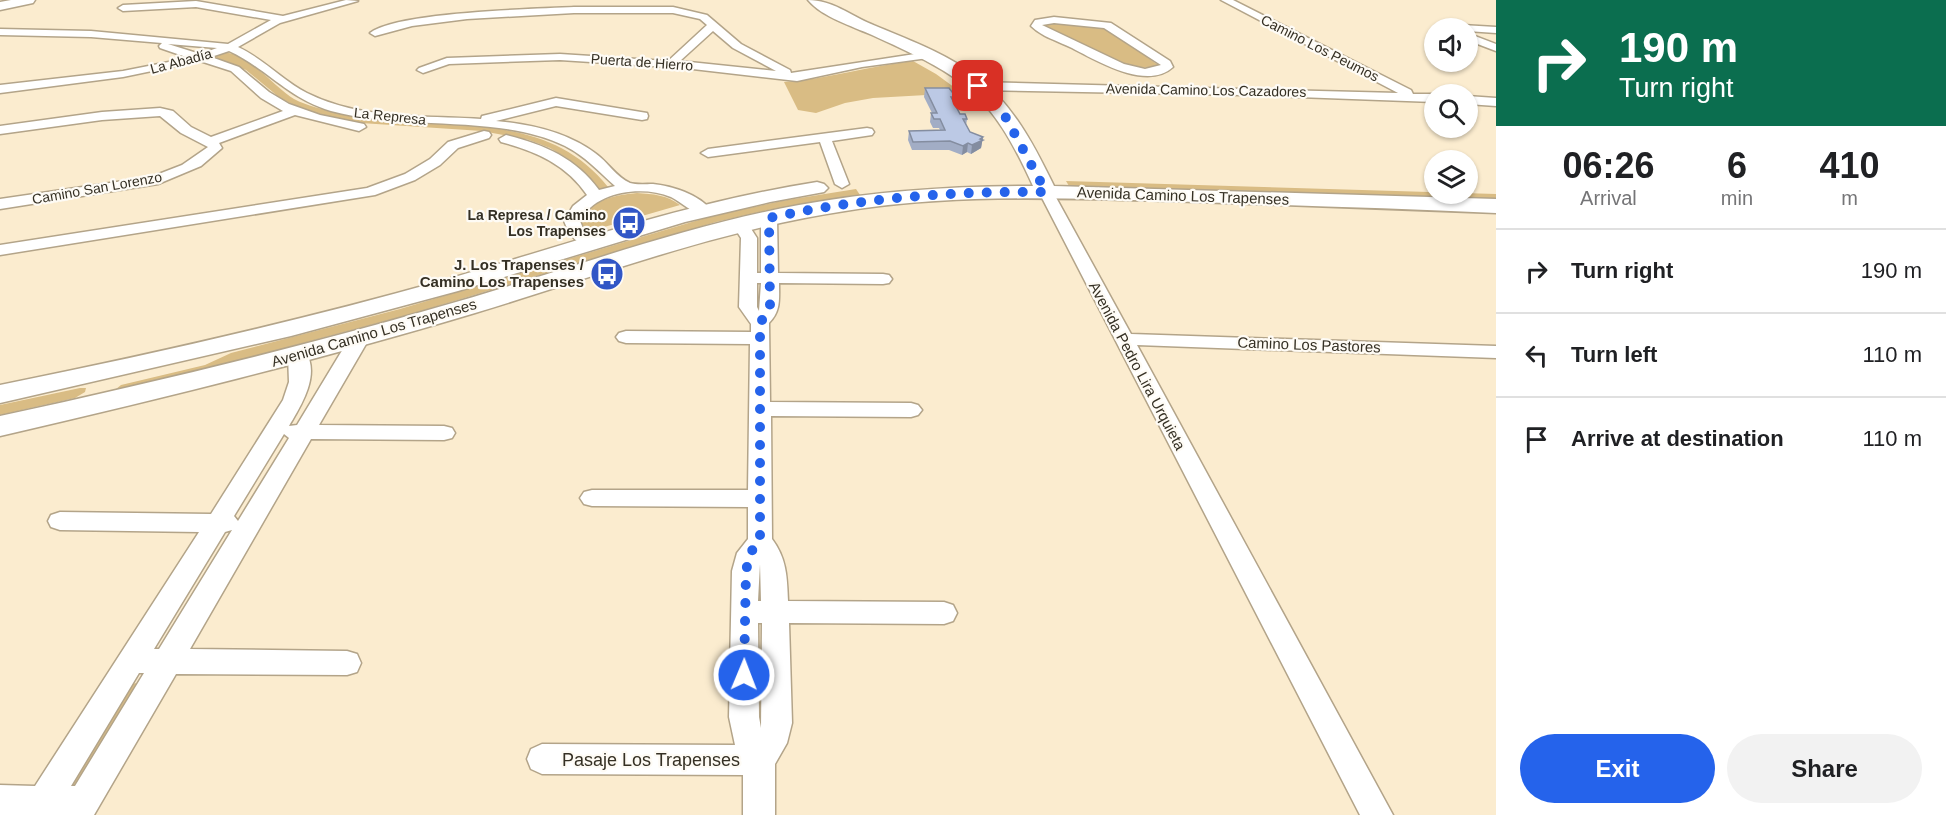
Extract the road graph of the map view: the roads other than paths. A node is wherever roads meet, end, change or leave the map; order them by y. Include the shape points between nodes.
1 (29, 0) edge
2 (815, 0) edge
3 (1226, 0) edge
4 (353, 1) edge
5 (0, 6) edge
6 (123, 8) dead end
7 (282, 19) junction
8 (712, 26) junction
9 (1478, 29) edge
10 (1496, 30) edge
11 (0, 32) edge
12 (375, 33) dead end
13 (149, 40) junction
14 (1478, 41) edge
15 (230, 47) junction
16 (909, 47) junction
17 (1496, 48) edge
18 (928, 55) junction
19 (199, 58) junction
20 (671, 64) junction
21 (862, 64) junction
22 (423, 70) dead end
23 (1154, 71) junction
24 (12, 75) dead end
25 (797, 77) junction
26 (54, 82) junction
27 (978, 86) junction
28 (0, 89) edge
29 (1176, 89) junction
30 (1414, 97) junction
31 (1424, 98) edge
32 (1478, 101) edge
33 (1496, 102) edge
34 (289, 109) junction
35 (507, 115) junction
36 (642, 116) dead end
37 (467, 122) junction
38 (516, 127) junction
39 (0, 130) edge
40 (867, 132) dead end
41 (824, 136) junction
42 (450, 139) junction
43 (206, 140) junction
44 (708, 153) dead end
45 (1042, 183) junction
46 (842, 184) junction
47 (1424, 185) edge
48 (1478, 188) edge
49 (630, 189) junction
50 (1496, 189) edge
51 (596, 197) junction
52 (0, 204) edge
53 (1496, 206) edge
54 (704, 210) junction
55 (769, 218) junction
56 (740, 224) junction
57 (591, 244) junction
58 (0, 250) edge
59 (749, 278) junction
60 (770, 278) junction
61 (883, 279) dead end
62 (760, 330) junction
63 (626, 337) dead end
64 (359, 339) junction
65 (1122, 339) junction
66 (1496, 352) edge
67 (297, 356) junction
68 (137, 365) junction
69 (0, 394) edge
70 (95, 405) junction
71 (760, 409) junction
72 (910, 410) dead end
73 (0, 426) edge
74 (275, 432) junction
75 (304, 432) junction
76 (444, 433) dead end
77 (592, 498) dead end
78 (761, 499) junction
79 (60, 520) dead end
80 (218, 523) junction
81 (249, 524) junction
82 (760, 541) junction
83 (745, 612) junction
84 (775, 613) junction
85 (944, 613) dead end
86 (132, 661) junction
87 (167, 662) junction
88 (348, 663) dead end
89 (542, 759) dead end
90 (759, 760) junction
91 (0, 801) edge
92 (40, 808) edge
93 (80, 808) edge
94 (759, 815) edge
95 (1377, 815) edge

1 - 5 street
2 - 16 main road, Avenida Pedro Lira Urquieta via 856,24
3 - 30 street, Camino Los Peumos
4 - 7 street, La Abadía
6 - 7 street via 196,4
7 - 15 street, La Abadía
8 - 12 street via 699,16 681,11 594,10 451,17 411,22
8 - 20 street
8 - 25 street via 737,46
9 - 10 street
11 - 13 street, La Represa
13 - 15 street, La Represa
13 - 19 street, La Represa
14 - 17 street
15 - 19 street, La Abadía
15 - 37 street, La Represa via 263,64 300,94 337,108 389,118
16 - 18 main road, Avenida Pedro Lira Urquieta
16 - 21 street, Puerta de Hierro
18 - 21 street, Puerta de Hierro
18 - 27 main road, Avenida Pedro Lira Urquieta
19 - 26 street, La Abadía via 134,73
19 - 34 street, La Represa via 240,72 265,95
20 - 22 street, Puerta de Hierro via 541,57 447,61
20 - 25 street, Puerta de Hierro
21 - 25 street, Puerta de Hierro
23 - 23 street via 1168,65 1110,26 1054,20 1036,24 1118,67
23 - 29 street
24 - 26 street
26 - 28 street, La Abadía
27 - 29 street, Avenida Camino Los Cazadores
27 - 45 main road, Avenida Pedro Lira Urquieta via 1005,116
29 - 30 street, Avenida Camino Los Cazadores
30 - 31 street, Avenida Camino Los Cazadores
32 - 33 street
34 - 42 street, La Represa via 330,122
34 - 43 street
35 - 36 street via 560,102
35 - 37 street
35 - 38 street
37 - 38 street, La Represa
38 - 49 street, La Represa via 575,146
39 - 43 street via 152,111 168,114 186,130
40 - 41 street
41 - 44 street
41 - 46 street
42 - 51 street, La Represa via 484,135 527,144 554,155
42 - 58 street, La Represa via 435,162 411,177 350,196
43 - 52 street, Camino San Lorenzo via 215,148 211,153 161,179
45 - 46 main road, Avenida Camino Los Trapenses via 930,176
45 - 47 main road, Avenida Camino Los Trapenses
45 - 53 main road, Avenida Camino Los Trapenses
45 - 55 main road, Avenida Camino Los Trapenses via 901,197
45 - 65 street, Avenida Pedro Lira Urquieta
46 - 54 main road, Avenida Camino Los Trapenses
48 - 50 main road
49 - 51 street
49 - 54 street via 673,193
51 - 57 street via 582,206 572,220 577,233
54 - 57 main road, Avenida Camino Los Trapenses
55 - 56 main road, Avenida Camino Los Trapenses
55 - 60 street, Pasaje Los Trapenses
56 - 59 street, Pasaje Los Trapenses via 749,238
56 - 64 main road, Avenida Camino Los Trapenses
57 - 68 main road, Avenida Camino Los Trapenses via 359,311
59 - 60 street
59 - 62 street, Pasaje Los Trapenses via 748,307
60 - 61 street
60 - 62 street, Pasaje Los Trapenses via 770,311
62 - 63 street
62 - 71 street, Pasaje Los Trapenses
64 - 67 main road, Avenida Camino Los Trapenses
64 - 75 street
65 - 66 street, Camino Los Pastores
65 - 95 street, Avenida Pedro Lira Urquieta
67 - 70 main road, Avenida Camino Los Trapenses
67 - 74 street via 301,369 299,389
68 - 69 main road, Avenida Camino Los Trapenses
68 - 70 main road via 107,383 97,394
70 - 73 main road, Avenida Camino Los Trapenses
71 - 72 street
71 - 78 street, Pasaje Los Trapenses
74 - 75 street
74 - 80 street
75 - 76 street
75 - 81 street
77 - 78 street
78 - 82 street, Pasaje Los Trapenses
79 - 80 street
80 - 81 street
80 - 86 street
81 - 87 street
82 - 83 street, Pasaje Los Trapenses via 747,562
82 - 84 street, Pasaje Los Trapenses via 773,563
83 - 84 street
83 - 90 street, Pasaje Los Trapenses via 744,717 748,740
84 - 85 street
84 - 90 street, Pasaje Los Trapenses via 777,723 772,743
86 - 87 street
86 - 92 street
87 - 88 street
87 - 93 street
89 - 90 street, Pasaje Los Trapenses
90 - 94 street, Pasaje Los Trapenses
91 - 92 street
92 - 93 street

